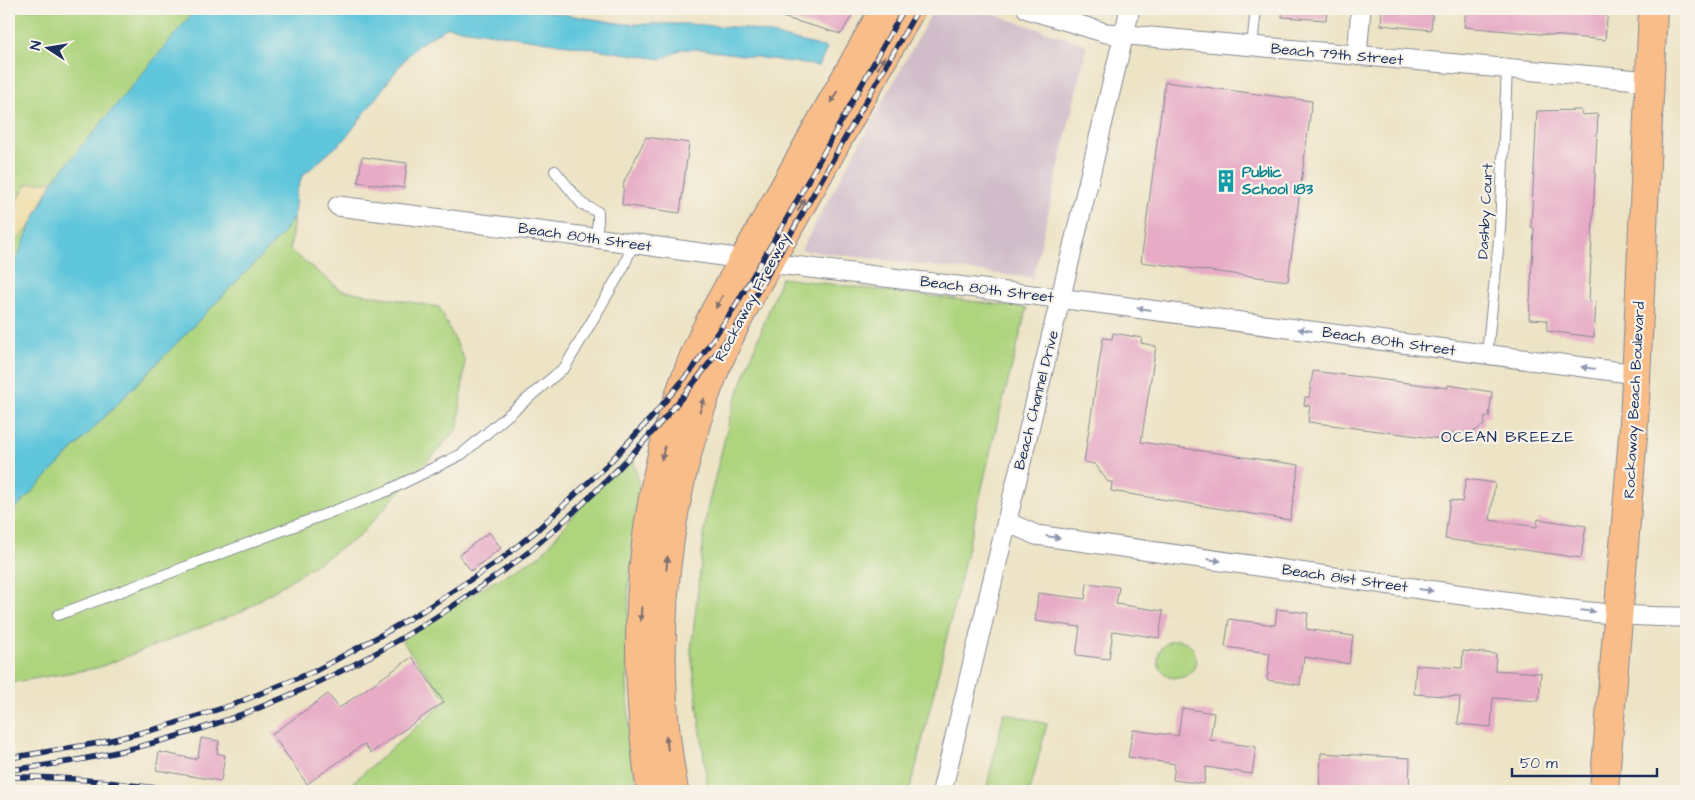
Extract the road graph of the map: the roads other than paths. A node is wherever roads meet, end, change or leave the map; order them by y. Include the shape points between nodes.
1 (884, 9) edge
2 (912, 9) edge
3 (1027, 9) edge
4 (1130, 9) edge
5 (1256, 9) edge
6 (1361, 9) edge
7 (1653, 9) edge
8 (1123, 34) junction
9 (1252, 46) junction
10 (1357, 55) junction
11 (1508, 68) junction
12 (1650, 81) junction
13 (555, 171) dead end
14 (338, 206) dead end
15 (595, 238) junction
16 (633, 244) junction
17 (756, 261) junction
18 (1061, 298) junction
19 (1487, 354) junction
20 (1636, 374) junction
21 (1007, 522) junction
22 (1619, 614) junction
23 (58, 615) dead end
24 (1686, 617) edge
25 (652, 791) edge
26 (674, 791) edge
27 (942, 791) edge
28 (1604, 791) edge

1 -> 17 main road, Rockaway Freeway
17 -> 2 main road, Rockaway Freeway
3 - 8 street, Beach 79th Street via 1096,31
4 - 8 street, Beach Channel Drive
5 - 9 lane
6 - 10 street
7 - 12 main road, Rockaway Beach Boulevard
8 - 9 street, Beach 79th Street
8 - 18 street, Beach Channel Drive
9 - 10 street, Beach 79th Street
10 - 11 street, Beach 79th Street
11 - 12 street, Beach 79th Street
11 - 19 lane, Dashby Court via 1500,230
12 - 20 main road, Rockaway Beach Boulevard
13 - 15 lane via 582,204 598,212
14 - 15 street, Beach 80th Street
15 - 16 street, Beach 80th Street
16 - 17 street, Beach 80th Street
16 - 23 lane via 623,268 565,367 462,454 388,491
17 - 18 street, Beach 80th Street
17 -> 25 main road, Rockaway Freeway via 705,329 671,420 654,498 640,640 643,722
26 -> 17 main road, Rockaway Freeway via 662,677 663,617 672,527 707,388 740,313
19 -> 18 street, Beach 80th Street
18 - 21 street, Beach Channel Drive
20 -> 19 street, Beach 80th Street
20 - 22 main road, Rockaway Beach Boulevard
21 -> 22 street, Beach 81st Street via 1036,535
21 - 27 street, Beach Channel Drive
22 - 24 street, Beach 81st Street
22 - 28 main road, Rockaway Beach Boulevard

